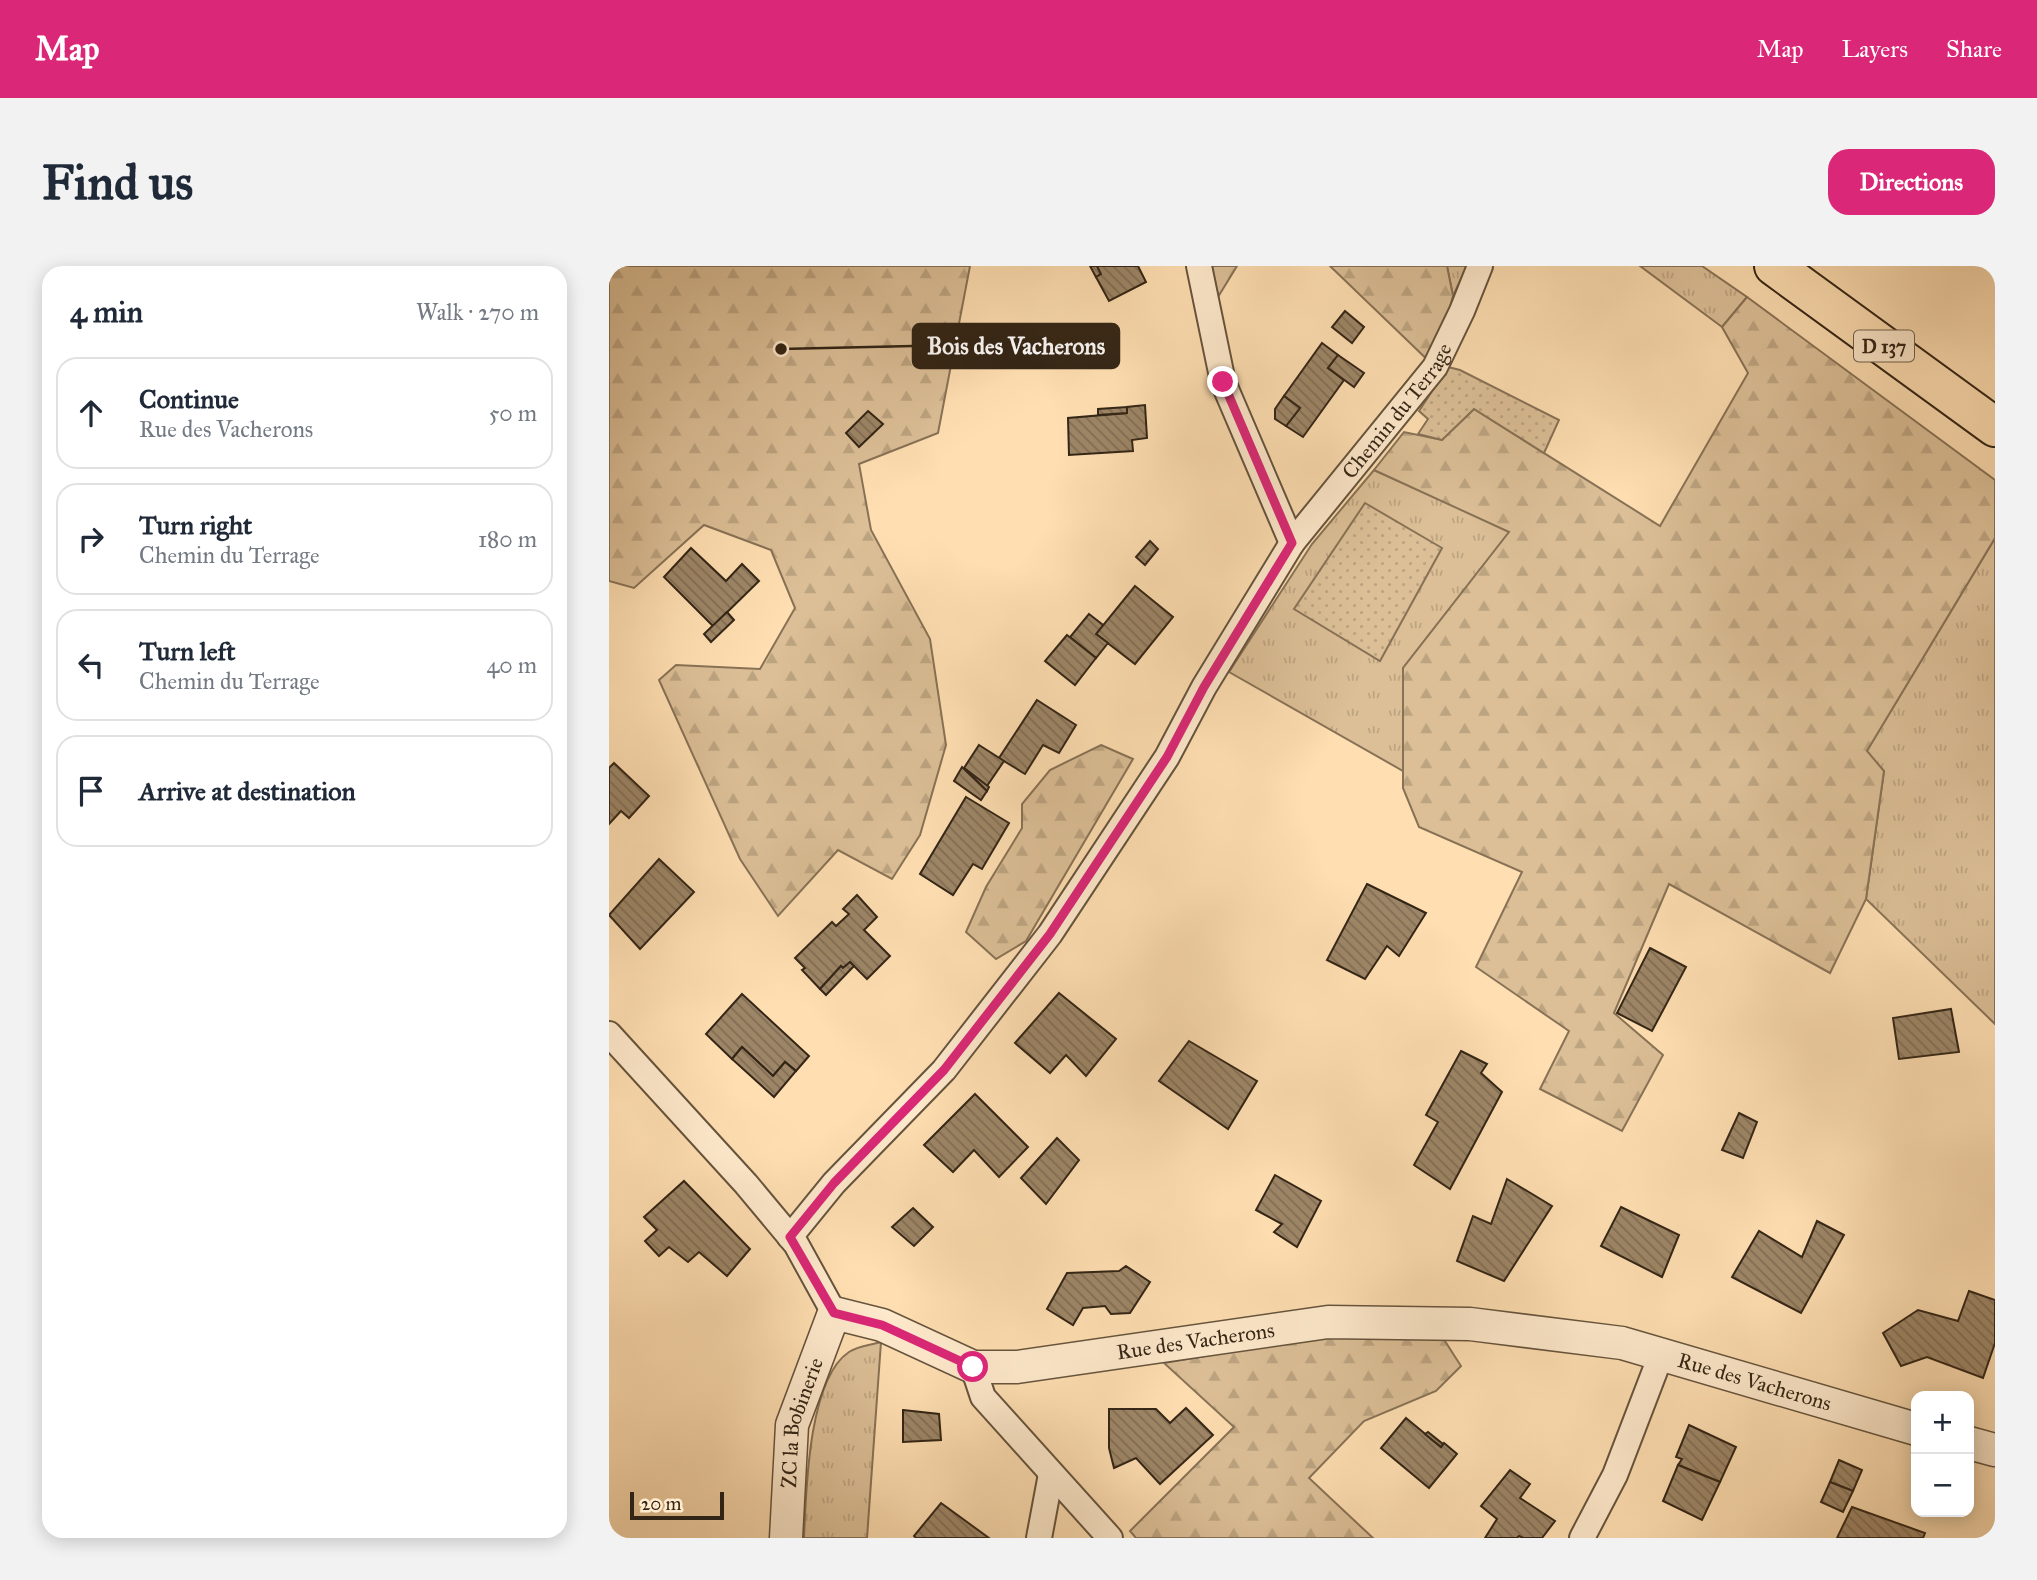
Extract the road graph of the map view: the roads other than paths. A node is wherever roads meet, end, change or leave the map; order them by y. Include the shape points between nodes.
1 (1199, 266) edge
2 (1480, 266) edge
3 (1774, 266) edge
4 (1995, 427) edge
5 (1292, 543) junction
6 (609, 1034) edge
7 (790, 1237) junction
8 (834, 1313) junction
9 (1661, 1355) junction
10 (973, 1367) junction
11 (1911, 1428) edge
12 (1974, 1444) edge
13 (1995, 1450) edge
14 (1051, 1474) junction
15 (786, 1538) edge
16 (1039, 1538) edge
17 (1110, 1538) edge
18 (1582, 1538) edge

1 - 5 street via 1223,382
2 - 5 street, Chemin du Terrage via 1435,367
3 - 4 main road, D 137
5 - 7 street, Chemin du Terrage via 1167,757 1050,934 944,1070 834,1183
6 - 7 street
7 - 8 street
8 - 10 street, Rue des Vacherons via 882,1325
8 - 15 street, ZC la Bobinerie via 792,1425
9 - 10 street, Rue des Vacherons via 1622,1343 1470,1324 1328,1322 1017,1367
9 - 11 street, Rue des Vacherons
9 - 18 street via 1615,1475
10 - 14 street via 983,1397
12 - 13 street
14 - 16 street
14 - 17 street

